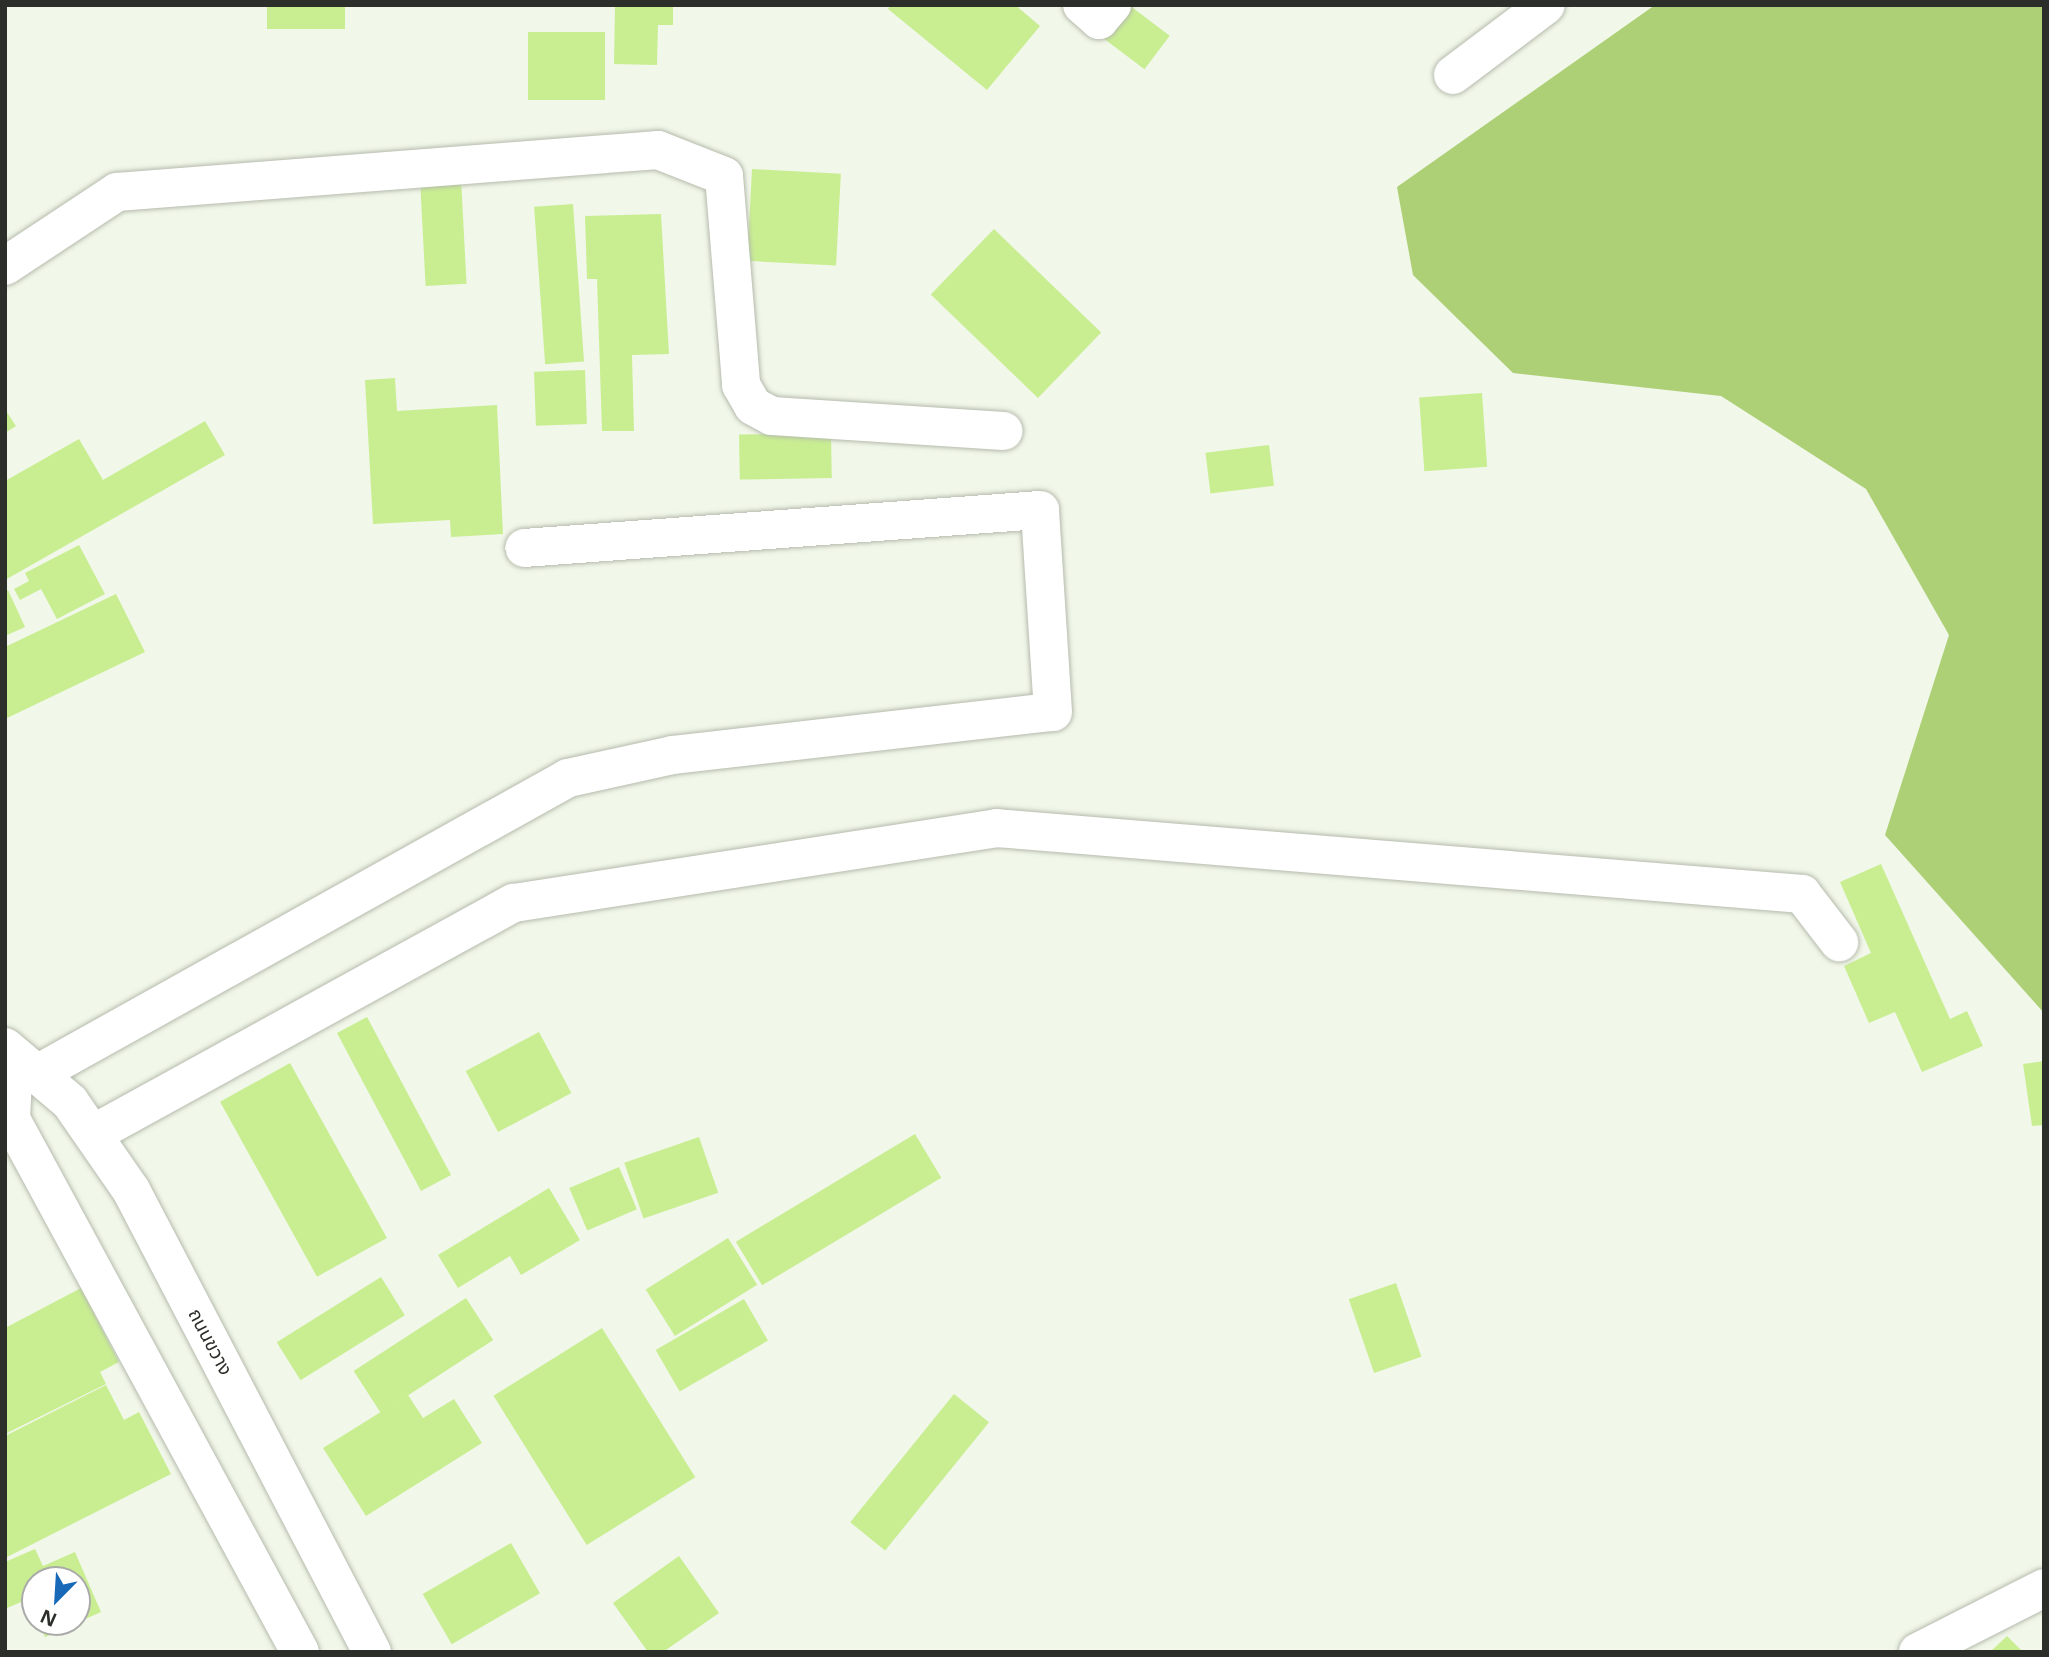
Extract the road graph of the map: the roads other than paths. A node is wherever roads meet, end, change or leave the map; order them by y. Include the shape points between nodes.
1 (1082, 5) edge
2 (1112, 5) edge
3 (1546, 5) edge
4 (1452, 75) dead end
5 (5, 266) edge
6 (1003, 431) dead end
7 (524, 548) dead end
8 (1839, 942) dead end
9 (15, 1061) edge
10 (93, 1134) junction
11 (2044, 1588) edge
12 (300, 1652) edge
13 (372, 1652) edge
14 (1918, 1652) edge

1 - 2 street via 1100,20
3 - 4 street
5 - 6 street via 117,192 658,150 724,176 741,385 753,406 772,416
7 - 9 street via 1040,510 1053,712 673,755 568,778
8 - 10 street via 1802,894 996,828 514,903
9 - 10 street, ถนนขวาง via 70,1102
9 - 12 street via 11,1119
10 - 13 street, ถนนขวาง via 131,1190
11 - 14 street

